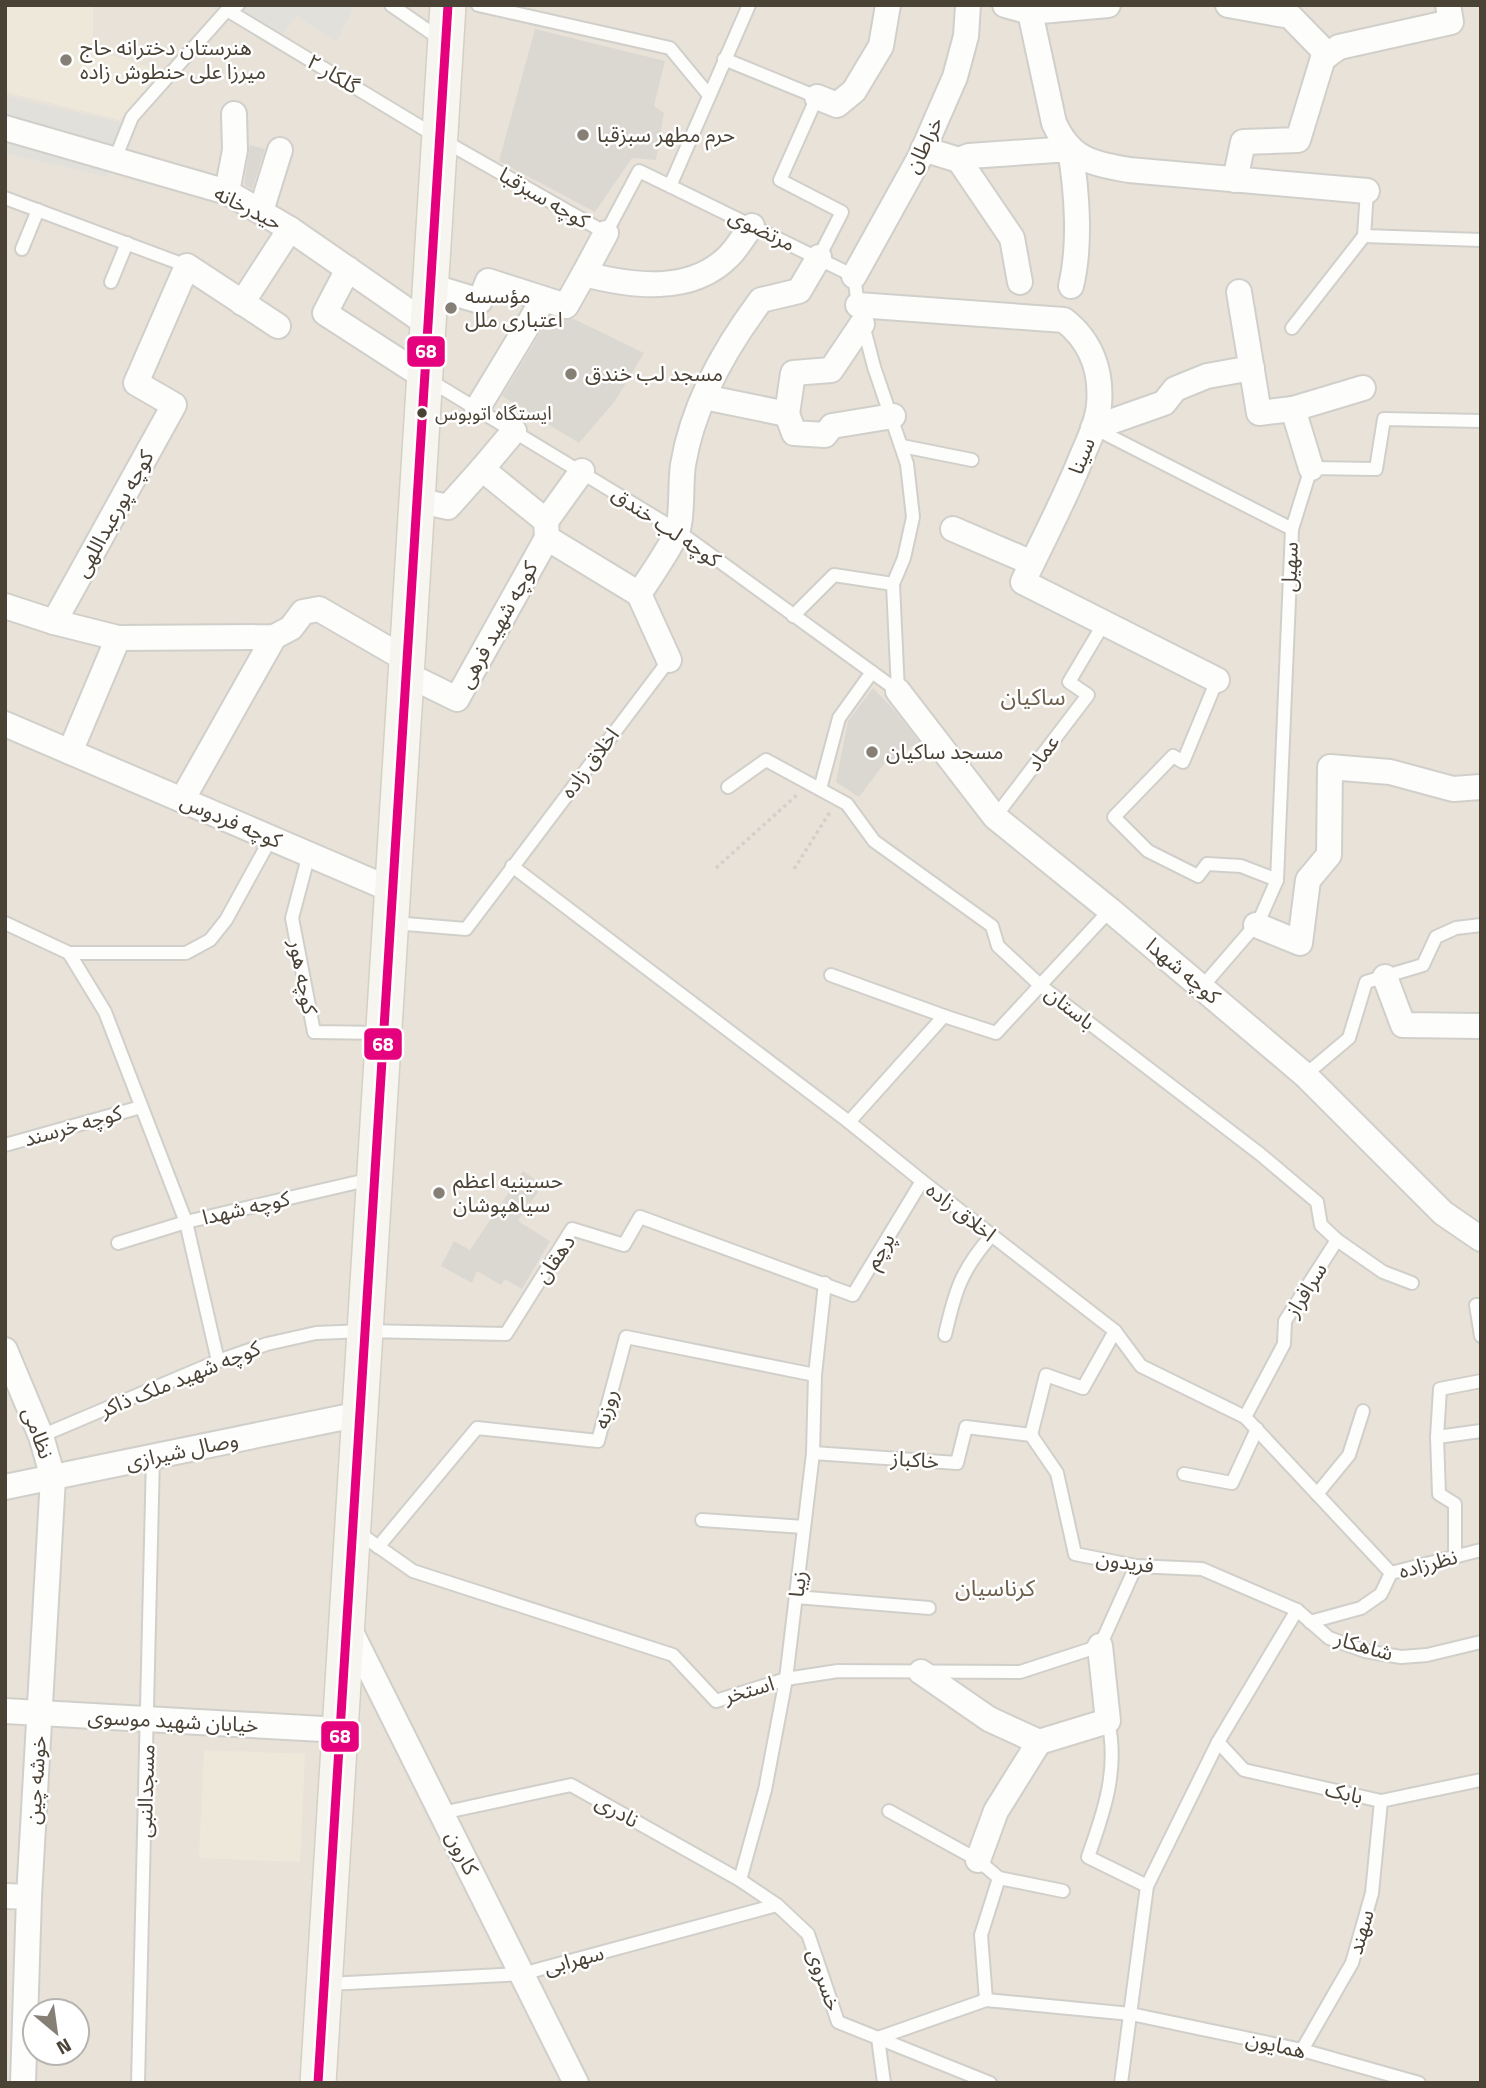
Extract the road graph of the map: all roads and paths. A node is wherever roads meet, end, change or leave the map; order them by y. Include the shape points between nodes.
1 (391, 5) edge
2 (448, 5) edge
3 (478, 5) edge
4 (748, 5) edge
5 (888, 5) edge
6 (968, 5) edge
7 (1005, 5) edge
8 (1108, 5) edge
9 (1228, 5) edge
10 (1448, 5) edge
11 (233, 8) edge
12 (1030, 12) junction
13 (447, 43) junction
14 (1328, 55) junction
15 (724, 59) junction
16 (708, 94) junction
17 (817, 97) junction
18 (234, 114) dead end
19 (5, 128) edge
20 (439, 138) junction
21 (923, 149) junction
22 (1070, 149) junction
23 (280, 150) dead end
24 (115, 159) junction
25 (960, 160) junction
26 (1235, 180) junction
27 (670, 186) junction
28 (1367, 191) joint
29 (227, 192) junction
30 (7, 202) edge
31 (38, 210) junction
32 (261, 211) junction
33 (752, 226) junction
34 (290, 229) junction
35 (606, 233) junction
36 (1364, 236) junction
37 (1481, 240) edge
38 (127, 243) junction
39 (22, 249) dead end
40 (819, 257) junction
41 (187, 266) junction
42 (348, 269) junction
43 (584, 274) junction
44 (854, 276) junction
45 (111, 282) dead end
46 (1020, 282) dead end
47 (430, 286) junction
48 (1071, 286) dead end
49 (1239, 292) dead end
50 (543, 300) junction
51 (242, 303) junction
52 (860, 314) junction
53 (428, 324) junction
54 (278, 326) dead end
55 (1292, 328) dead end
56 (1252, 368) junction
57 (424, 377) junction
58 (1363, 388) dead end
59 (704, 397) junction
60 (477, 409) junction
61 (1293, 409) junction
62 (788, 414) junction
63 (893, 416) junction
64 (1481, 421) edge
65 (1093, 428) junction
66 (514, 431) junction
67 (901, 446) junction
68 (972, 460) dead end
69 (1311, 468) junction
70 (482, 469) junction
71 (582, 471) junction
72 (416, 500) junction
73 (547, 529) junction
74 (953, 529) dead end
75 (1292, 529) junction
76 (678, 531) junction
77 (1032, 563) junction
78 (893, 584) junction
79 (639, 594) junction
80 (5, 606) edge
81 (793, 616) junction
82 (54, 622) junction
83 (1104, 623) junction
84 (274, 637) junction
85 (118, 638) junction
86 (669, 660) joint
87 (406, 667) junction
88 (872, 672) junction
89 (1217, 680) joint
90 (898, 691) junction
91 (5, 724) edge
92 (70, 752) junction
93 (815, 786) junction
94 (728, 787) dead end
95 (1481, 787) edge
96 (838, 799) junction
97 (182, 800) junction
98 (995, 817) junction
99 (271, 838) junction
100 (309, 855) junction
101 (512, 866) junction
102 (716, 868) dead end
103 (794, 869) dead end
104 (1277, 880) junction
105 (391, 906) junction
106 (1110, 910) junction
107 (5, 923) edge
108 (1255, 925) junction
109 (1481, 925) edge
110 (69, 953) junction
111 (831, 975) dead end
112 (1385, 977) junction
113 (1041, 986) junction
114 (1202, 987) junction
115 (944, 1016) junction
116 (1481, 1026) edge
117 (384, 1033) junction
118 (1305, 1075) junction
119 (141, 1107) junction
120 (849, 1122) junction
121 (5, 1145) edge
122 (374, 1179) junction
123 (922, 1181) junction
124 (186, 1222) junction
125 (992, 1235) junction
126 (1481, 1239) edge
127 (1337, 1240) junction
128 (118, 1243) dead end
129 (825, 1283) junction
130 (1412, 1283) dead end
131 (1481, 1305) edge
132 (365, 1331) junction
133 (1115, 1331) junction
134 (945, 1335) dead end
135 (1481, 1336) edge
136 (5, 1350) edge
137 (218, 1361) junction
138 (815, 1375) junction
139 (1481, 1381) edge
140 (1363, 1411) dead end
141 (360, 1414) junction
142 (1245, 1417) junction
143 (1257, 1429) junction
144 (1481, 1431) edge
145 (1031, 1435) junction
146 (41, 1436) junction
147 (1437, 1437) junction
148 (813, 1453) junction
149 (153, 1457) junction
150 (1184, 1474) dead end
151 (53, 1478) junction
152 (5, 1487) edge
153 (1317, 1494) junction
154 (702, 1520) dead end
155 (804, 1527) junction
156 (365, 1538) junction
157 (1481, 1550) edge
158 (1455, 1556) junction
159 (1136, 1566) junction
160 (1391, 1573) junction
161 (796, 1597) junction
162 (929, 1608) dead end
163 (1297, 1610) junction
164 (1310, 1622) junction
165 (347, 1623) junction
166 (1481, 1642) edge
167 (1100, 1646) junction
168 (921, 1672) junction
169 (786, 1679) junction
170 (5, 1711) edge
171 (40, 1713) junction
172 (148, 1720) junction
173 (1108, 1721) junction
174 (340, 1730) junction
175 (1039, 1742) junction
176 (1218, 1742) junction
177 (1481, 1780) edge
178 (1381, 1801) junction
179 (888, 1811) dead end
180 (442, 1813) junction
181 (978, 1860) junction
182 (999, 1878) junction
183 (740, 1880) junction
184 (1147, 1886) junction
185 (1063, 1891) dead end
186 (17, 1896) edge
187 (778, 1905) junction
188 (523, 1975) junction
189 (324, 1984) junction
190 (986, 2000) junction
191 (1131, 2014) junction
192 (878, 2038) junction
193 (1301, 2050) junction
194 (23, 2083) edge
195 (138, 2083) edge
196 (318, 2083) edge
197 (576, 2083) edge
198 (884, 2083) edge
199 (990, 2083) edge
200 (1121, 2083) edge
201 (1419, 2083) edge

1 - 13 lane
2 - 13 main road
3 - 16 lane via 670,48
4 - 15 lane
5 - 17 street via 881,46 854,91 837,105
6 - 21 street, خراطان via 966,36 955,77
7 - 12 street
8 - 12 street
9 - 14 street via 1290,16
10 - 14 street via 1451,22 1339,47
11 - 20 lane, گلکار ۲
11 - 24 lane, گلکار ۲ via 132,117
12 - 22 street via 1054,123
13 - 20 main road
14 - 26 street via 1317,74 1298,140 1243,142
15 - 16 lane
15 - 17 lane
16 - 27 lane
17 - 40 lane via 780,180 842,212
18 - 29 street via 235,150
19 - 24 street, حیدرخانه
20 - 35 lane, کوچه سبزقبا
20 - 47 main road
21 - 25 street
21 - 44 street, خراطان
22 - 25 street
22 - 26 street via 1091,162 1129,170
22 - 48 street via 1077,262
23 - 32 street
24 - 29 street, حیدرخانه
25 - 46 street via 1012,238
26 - 28 street
27 - 33 lane, مرتضوی
27 - 35 lane, کوچه سبزقبا via 639,171
28 - 36 lane
29 - 32 street, حیدرخانه
30 - 31 lane
31 - 38 lane
31 - 39 lane
32 - 34 street, حیدرخانه
33 - 40 lane, مرتضوی
33 - 43 street via 728,257 701,276 668,284 623,284
34 - 42 street, حیدرخانه
34 - 51 street
35 - 43 street
36 - 37 lane
36 - 55 lane
38 - 41 lane
38 - 45 lane
40 - 44 lane, مرتضوی
40 - 59 street via 799,291 761,300 734,336
41 - 51 street
41 - 82 street, کوچه پورعبداللهی via 136,383 174,405
42 - 53 street, حیدرخانه
42 - 57 street via 324,313
43 - 50 street via 566,306
44 - 52 lane
47 - 50 street via 480,302 488,281
47 - 53 main road
49 - 56 street
50 - 60 street
51 - 54 street
52 - 62 street via 831,370 793,373
52 - 63 lane
52 - 65 street, سینا via 1063,320 1078,331 1092,354 1099,382
53 - 57 main road
56 - 61 street via 1259,413
56 - 65 street via 1207,376 1175,390 1164,403
57 - 60 lane, کوچه لب خندق
57 - 72 main road
58 - 61 street
59 - 62 street
59 - 76 street via 683,464
60 - 66 lane, کوچه لب خندق
61 - 69 street
62 - 63 street via 794,433 825,436 832,426
63 - 67 lane
64 - 69 lane via 1384,419 1376,469
65 - 75 lane
65 - 77 street, سینا
66 - 70 street
66 - 71 lane, کوچه لب خندق
67 - 68 lane
67 - 78 lane via 913,517
69 - 75 lane, سهیل
70 - 72 street via 447,507
70 - 73 street, کوچه شهید فرهی
71 - 73 street
71 - 76 lane, کوچه لب خندق
72 - 87 main road
73 - 79 street, کوچه شهید فرهی
73 - 87 street, کوچه شهید فرهی via 457,699
74 - 77 street
75 - 104 lane, سهیل
76 - 79 street
76 - 81 lane, کوچه لب خندق
77 - 83 street via 1023,582
78 - 81 lane via 834,575
78 - 90 lane
79 - 86 street
80 - 82 street
81 - 88 lane, کوچه لب خندق
82 - 85 street
83 - 89 street
83 - 98 lane, عماد via 1069,681 1088,695
84 - 85 street
84 - 87 street via 291,628 303,612 319,609
84 - 97 street
85 - 92 street
86 - 101 lane, اخلاق زاده
87 - 105 main road
88 - 90 lane, کوچه لب خندق
88 - 93 lane via 839,718
89 - 104 lane via 1183,762 1173,756 1114,817 1148,850 1198,876 1207,864 1241,866
90 - 98 street, کوچه شهدا
91 - 92 street, کوچه فردوس
92 - 97 street, کوچه فردوس
93 - 94 lane, باستان via 766,760
93 - 96 lane, باستان
93 - 102 path
95 - 108 street via 1453,789 1390,772 1331,767 1329,855 1308,880 1300,943
96 - 103 path
96 - 113 lane, باستان via 847,804 874,841 992,926 998,946
97 - 99 street, کوچه فردوس
98 - 106 street, کوچه شهدا
99 - 100 street, کوچه فردوس
99 - 110 lane via 210,940 186,953
100 - 105 street, کوچه فردوس
100 - 117 lane, کوچه هور via 292,918 314,1032
101 - 105 lane, اخلاق زاده via 466,929
101 - 120 lane, اخلاق زاده
104 - 108 lane, سهیل
105 - 117 main road
106 - 113 lane
106 - 114 street, کوچه شهدا
107 - 110 lane
108 - 114 lane, سهیل
109 - 112 lane via 1456,928 1436,937 1423,965
110 - 119 lane via 105,1012
111 - 115 lane
112 - 116 street via 1403,1025
112 - 118 lane via 1366,982 1349,1038
113 - 115 lane via 996,1032
113 - 127 lane, باستان via 1317,1202 1321,1226
114 - 118 street, کوچه شهدا
115 - 120 lane
117 - 122 main road
118 - 126 street, کوچه شهدا via 1443,1213
119 - 121 lane, کوچه خرسند
119 - 124 lane
120 - 123 lane, اخلاق زاده
122 - 124 lane, کوچه شهدا
122 - 132 main road
123 - 125 lane, اخلاق زاده
123 - 129 lane, پرچم via 853,1295
124 - 128 lane, کوچه شهدا
124 - 137 lane
125 - 133 lane, اخلاق زاده
125 - 134 lane via 971,1258 955,1293
127 - 130 lane, باستان via 1383,1272
127 - 142 lane, سرافراز via 1286,1321 1284,1344
129 - 132 lane, دهقان via 640,1217 624,1245 572,1229 506,1334
129 - 138 lane, زیبا
131 - 135 lane via 1476,1305
132 - 137 lane, کوچه شهید ملک ذاکر via 316,1333
132 - 141 main road
133 - 142 lane, اخلاق زاده via 1140,1366
133 - 145 lane via 1083,1388 1046,1375
136 - 146 street, نظامی
137 - 146 lane, کوچه شهید ملک ذاکر
138 - 148 lane, زیبا
138 - 156 lane, روزبه via 626,1337 597,1441 477,1428
139 - 147 lane via 1440,1389
140 - 153 lane via 1349,1455
141 - 149 street, وصال شیرازی
141 - 156 main road
142 - 143 lane, اخلاق زاده
143 - 150 lane via 1232,1483
143 - 153 lane, اخلاق زاده
144 - 147 lane
145 - 148 lane, خاکباز via 966,1427 957,1463
145 - 159 lane, فریدون via 1057,1473 1074,1554
146 - 151 street, نظامی
147 - 158 lane via 1439,1494 1455,1504
148 - 155 lane, زیبا
149 - 151 street, وصال شیرازی
149 - 172 lane, مسجدالنبی
151 - 152 street, وصال شیرازی
151 - 171 street, خوشه چین
153 - 160 lane, اخلاق زاده
154 - 155 lane
155 - 161 lane, زیبا
156 - 165 main road
156 - 169 lane, استخر via 412,1572 673,1655 716,1701
157 - 158 lane, نظرزاده
158 - 160 lane, نظرزاده
159 - 163 lane, فریدون via 1202,1569
159 - 167 lane
160 - 164 lane, نظرزاده via 1381,1594 1361,1608
161 - 162 lane
161 - 169 lane, زیبا
163 - 164 lane, شاهکار
163 - 176 lane
164 - 166 lane, شاهکار via 1329,1638 1401,1657
165 - 174 main road
165 - 180 street, کارون
167 - 168 lane, استخر via 1020,1672
167 - 173 street
168 - 169 lane, استخر via 838,1671
168 - 175 street via 989,1719
169 - 183 lane, زیبا via 765,1790
170 - 171 street, خیابان شهید موسوی
171 - 172 street, خیابان شهید موسوی
171 - 186 street, خوشه چین
172 - 174 street, خیابان شهید موسوی
172 - 195 lane, مسجدالنبی
173 - 175 street
173 - 184 lane via 1114,1763 1088,1857
174 - 189 main road
175 - 181 street via 996,1811
176 - 178 lane, بابک via 1244,1770
176 - 184 lane
177 - 178 lane, بابک
178 - 193 lane, سهند via 1372,1893 1352,1963
179 - 181 lane
180 - 183 lane, نادری via 571,1785
180 - 188 street, کارون
181 - 182 lane
182 - 185 lane
182 - 190 lane via 981,1935
183 - 187 lane, نادری
184 - 191 lane
186 - 194 street, خوشه چین
187 - 188 lane, سهرابی
187 - 192 lane, خسروی via 808,1934 838,2022
188 - 189 lane, سهرابی
188 - 197 street, کارون
189 - 196 main road
190 - 191 lane, همایون
190 - 192 lane
191 - 193 lane, همایون
191 - 200 lane
192 - 198 lane
192 - 199 lane, خسروی
193 - 201 lane, همایون

